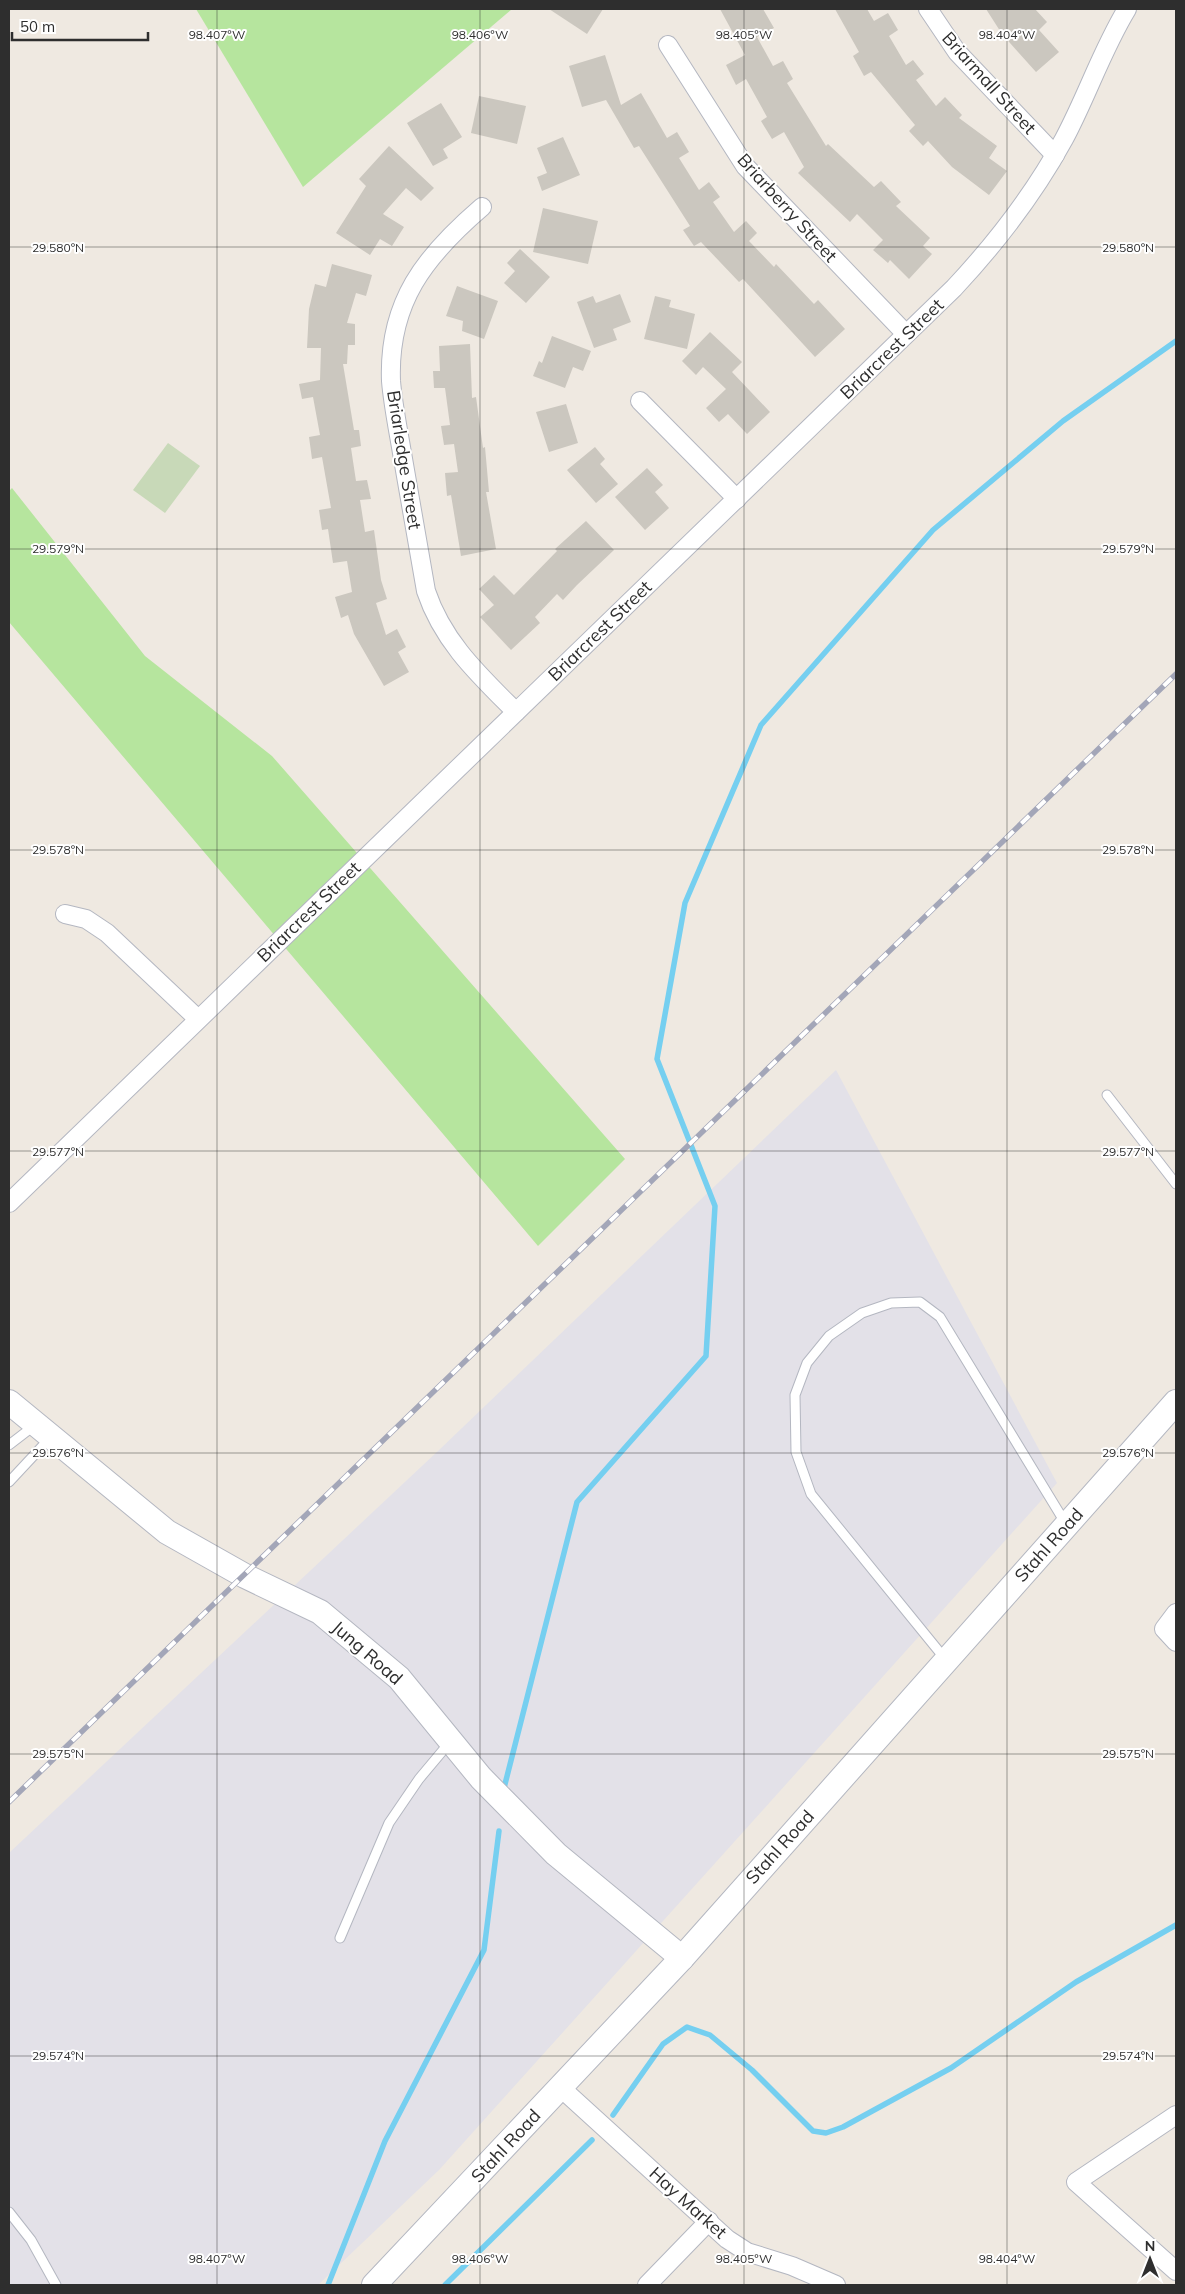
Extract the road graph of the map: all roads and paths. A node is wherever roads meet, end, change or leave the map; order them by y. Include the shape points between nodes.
1 (928, 9) edge
2 (1127, 9) edge
3 (668, 45) dead end
4 (1054, 155) junction
5 (482, 207) dead end
6 (906, 334) junction
7 (640, 401) dead end
8 (736, 500) junction
9 (516, 712) junction
10 (65, 914) dead end
11 (198, 1019) junction
12 (1107, 1095) dead end
13 (1176, 1184) edge
14 (9, 1203) edge
15 (9, 1402) edge
16 (1176, 1402) edge
17 (42, 1431) junction
18 (9, 1445) edge
19 (9, 1482) edge
20 (1067, 1524) junction
21 (1176, 1613) edge
22 (1176, 1642) edge
23 (946, 1661) junction
24 (450, 1742) junction
25 (340, 1938) dead end
26 (682, 1958) junction
27 (560, 2087) junction
28 (1176, 2115) edge
29 (9, 2212) edge
30 (709, 2221) junction
31 (1176, 2271) edge
32 (56, 2285) edge
33 (374, 2285) edge
34 (647, 2285) edge
35 (836, 2285) edge

1 - 4 street, Briarmall Street via 957,52
2 - 4 street, Briarcrest Street via 1113,31
3 - 6 street, Briarberry Street via 745,166
4 - 6 street, Briarcrest Street via 995,244
5 - 9 street, Briarledge Street via 432,255 411,288 393,343 392,382 426,591 432,608 453,645 469,665
6 - 8 street, Briarcrest Street
7 - 8 street
8 - 9 street, Briarcrest Street
9 - 11 street, Briarcrest Street
10 - 11 street via 86,919 107,933
11 - 14 street, Briarcrest Street
12 - 13 lane
15 - 17 street, Jung Road
16 - 20 street, Stahl Road
17 - 18 lane
17 - 19 lane
17 - 24 street, Jung Road via 167,1532 245,1576 320,1612 399,1678
20 - 23 street, Stahl Road
20 - 23 lane via 940,1317 920,1302 891,1303 862,1313 829,1336 807,1363 795,1396 796,1452 811,1494
21 - 22 street via 1164,1629
23 - 26 street, Stahl Road
24 - 25 lane via 419,1779 389,1823
24 - 26 street, Jung Road via 556,1854
26 - 27 street, Stahl Road
27 - 30 street, Hay Market
27 - 33 street, Stahl Road
28 - 31 street via 1076,2182
29 - 32 lane
30 - 34 street
30 - 35 street, Hay Market via 727,2239 747,2252 792,2266

